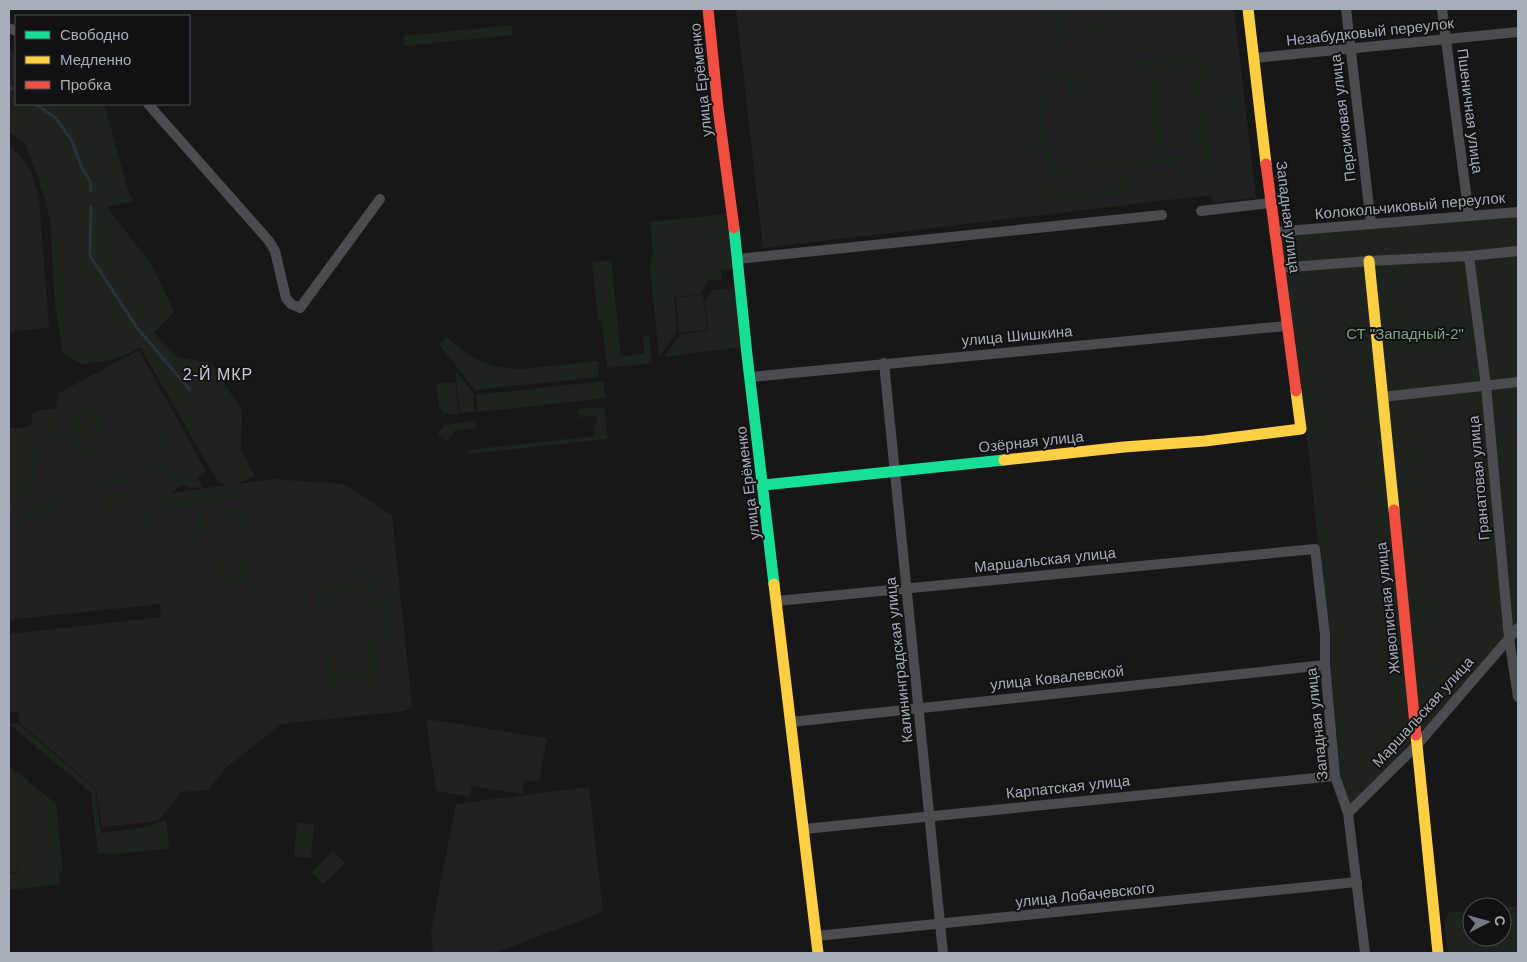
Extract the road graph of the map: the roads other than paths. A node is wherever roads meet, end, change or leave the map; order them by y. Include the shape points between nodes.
1 (708, 9) edge
2 (1248, 9) edge
3 (1346, 9) edge
4 (1442, 9) edge
5 (1518, 32) edge
6 (1446, 40) junction
7 (1350, 50) junction
8 (1255, 58) junction
9 (149, 105) edge
10 (380, 199) dead end
11 (1270, 203) junction
12 (1201, 212) dead end
13 (1518, 212) edge
14 (1162, 215) dead end
15 (1469, 216) junction
16 (1371, 224) junction
17 (1274, 232) junction
18 (1518, 251) edge
19 (1469, 256) junction
20 (738, 259) junction
21 (1369, 261) junction
22 (1279, 268) junction
23 (1286, 326) junction
24 (884, 363) junction
25 (750, 377) junction
26 (1518, 382) edge
27 (1486, 386) junction
28 (1382, 396) junction
29 (1301, 429) joint
30 (895, 472) junction
31 (764, 485) junction
32 (1315, 549) joint
33 (907, 588) junction
34 (778, 601) junction
35 (1518, 628) edge
36 (1509, 638) junction
37 (1325, 665) junction
38 (1518, 698) edge
39 (919, 708) junction
40 (791, 722) junction
41 (1417, 745) junction
42 (1335, 776) junction
43 (1348, 813) junction
44 (929, 816) junction
45 (804, 829) junction
46 (1357, 882) junction
47 (940, 924) junction
48 (816, 936) junction
49 (818, 953) edge
50 (943, 953) edge
51 (1365, 953) edge
52 (1438, 953) edge

1 - 20 street, улица Ерёменко
2 - 8 street, Западная улица
3 - 7 street, Персиковая улица
4 - 6 street, Пшеничная улица
5 - 6 street, Незабудковый переулок
6 - 7 street, Незабудковый переулок
6 - 15 street, Пшеничная улица
7 - 8 street, Незабудковый переулок
7 - 16 street, Персиковая улица
8 - 11 street, Западная улица
9 - 10 street via 269,241 275,251 286,298 300,308
11 - 12 street
11 - 17 street, Западная улица
13 - 15 street, Колокольчиковый переулок
14 - 20 street
15 - 16 street, Колокольчиковый переулок
16 - 17 street, Колокольчиковый переулок
17 - 22 street, Западная улица
18 - 19 street
19 - 21 street
19 - 27 street, Гранатовая улица
20 - 25 street, улица Ерёменко
21 - 22 street
21 - 28 street, Живописная улица
22 - 23 street, Западная улица
23 - 24 street, улица Шишкина
23 - 29 street, Западная улица
24 - 25 street, улица Шишкина
24 - 30 street, Калининградская улица
25 - 31 street, улица Ерёменко
26 - 27 street
27 - 28 street
27 - 36 street, Гранатовая улица
28 - 41 street, Живописная улица
29 - 30 street, Озёрная улица via 1205,442 1124,447
30 - 31 street, Озёрная улица
30 - 33 street, Калининградская улица
31 - 34 street, улица Ерёменко
32 - 33 street, Маршальская улица
32 - 37 street, Западная улица via 1325,635
33 - 34 street, Маршальская улица
33 - 39 street, Калининградская улица
34 - 40 street, улица Ерёменко
35 - 36 street, Маршальская улица
36 - 38 street, Гранатовая улица
36 - 41 street, Маршальская улица
37 - 39 street, улица Ковалевской
37 - 42 street, Западная улица
39 - 40 street, улица Ковалевской
39 - 44 street, Калининградская улица
40 - 45 street, улица Ерёменко
41 - 43 street, Маршальская улица
41 - 52 street, Живописная улица
42 - 43 street, Западная улица
42 - 44 street, Карпатская улица
43 - 46 street, Западная улица
44 - 45 street, Карпатская улица
44 - 47 street, Калининградская улица
45 - 48 street, улица Ерёменко
46 - 47 street, улица Лобачевского
46 - 51 street, Западная улица
47 - 48 street, улица Лобачевского
47 - 50 street, Калининградская улица
48 - 49 street, улица Ерёменко

